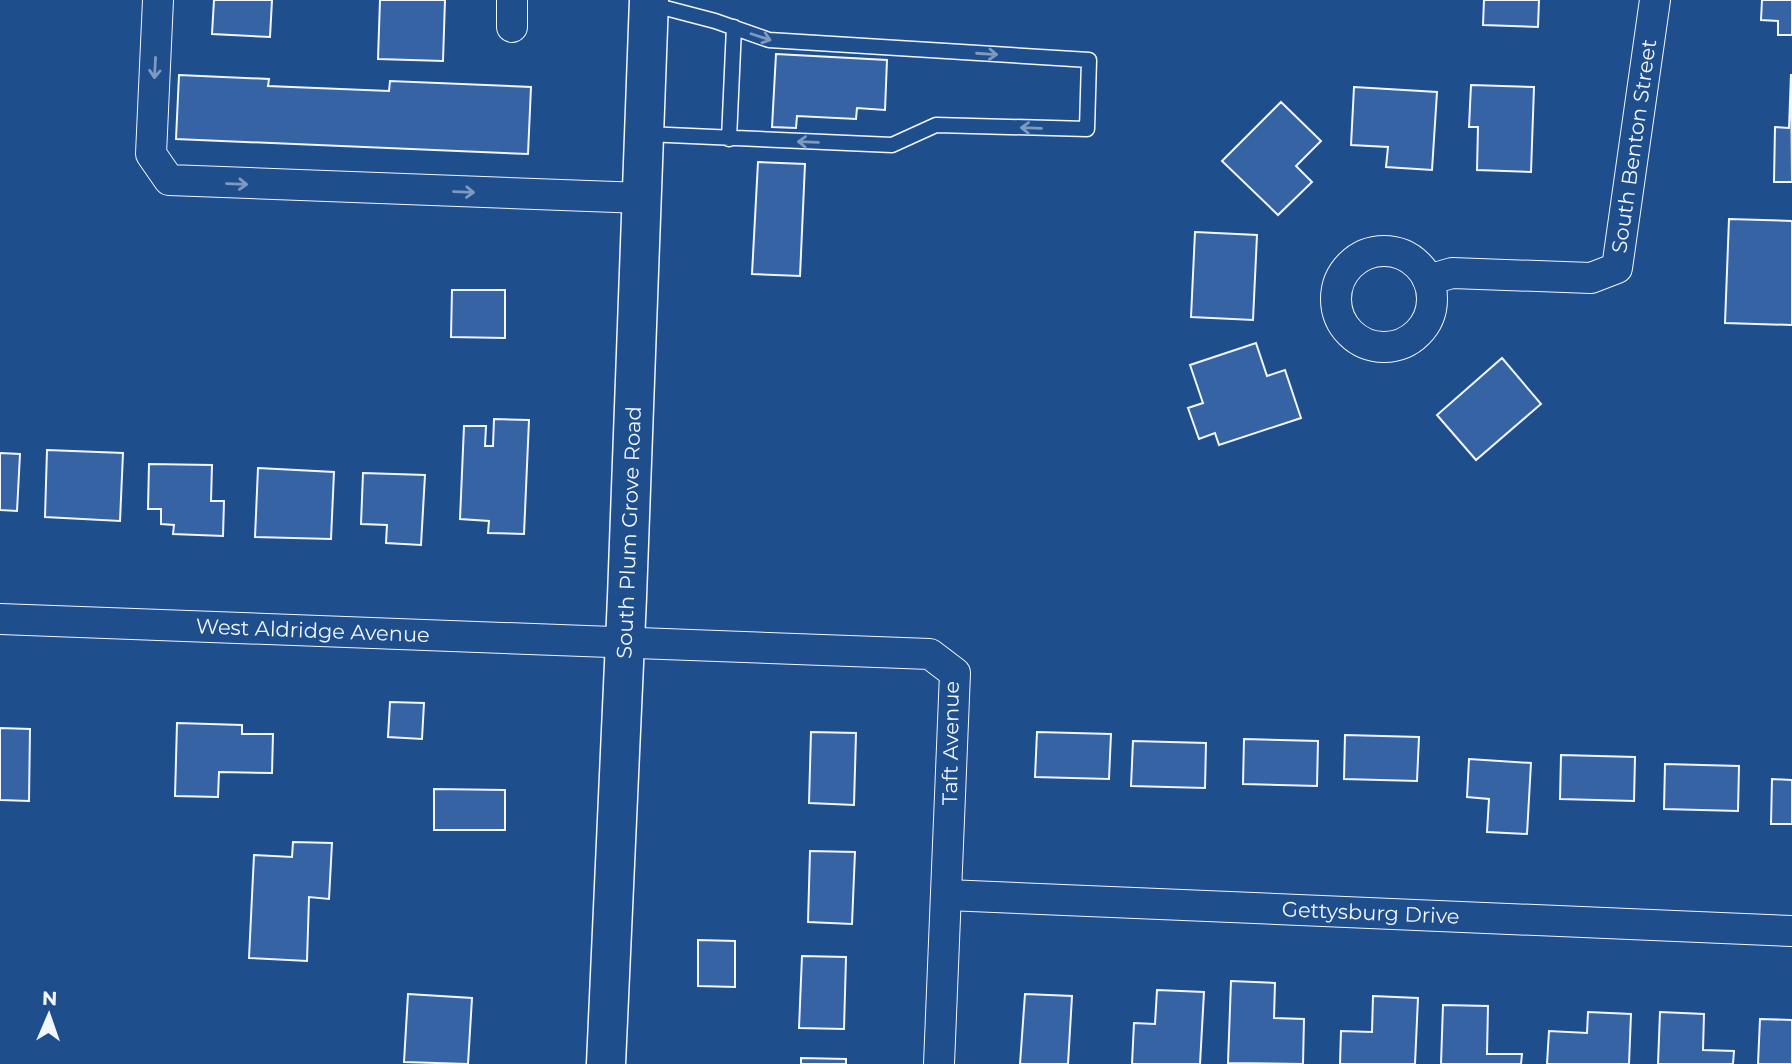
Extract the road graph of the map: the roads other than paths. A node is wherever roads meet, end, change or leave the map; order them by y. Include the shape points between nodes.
1 (158, 0) edge
2 (1655, 0) edge
3 (649, 2) edge
4 (734, 27) junction
5 (643, 134) junction
6 (729, 139) junction
7 (642, 198) junction
8 (1429, 280) dead end
9 (0, 619) edge
10 (625, 642) junction
11 (947, 895) junction
12 (1792, 931) edge
13 (606, 1064) edge
14 (939, 1064) edge

1 -> 7 street via 151,154 169,180
2 - 8 street, South Benton Street via 1617,268 1591,278 1452,274
3 - 4 lane
3 - 5 main road, South Plum Grove Road
4 - 6 lane
4 -> 6 lane via 769,40 1089,60 1087,129 936,125 892,145
5 - 6 lane
5 - 7 main road, South Plum Grove Road
7 - 10 main road, South Plum Grove Road
9 - 10 street, West Aldridge Avenue
10 - 11 street, Taft Avenue via 930,654 955,673
10 - 13 main road, South Plum Grove Road
11 - 12 street, Gettysburg Drive
11 - 14 street, Taft Avenue

